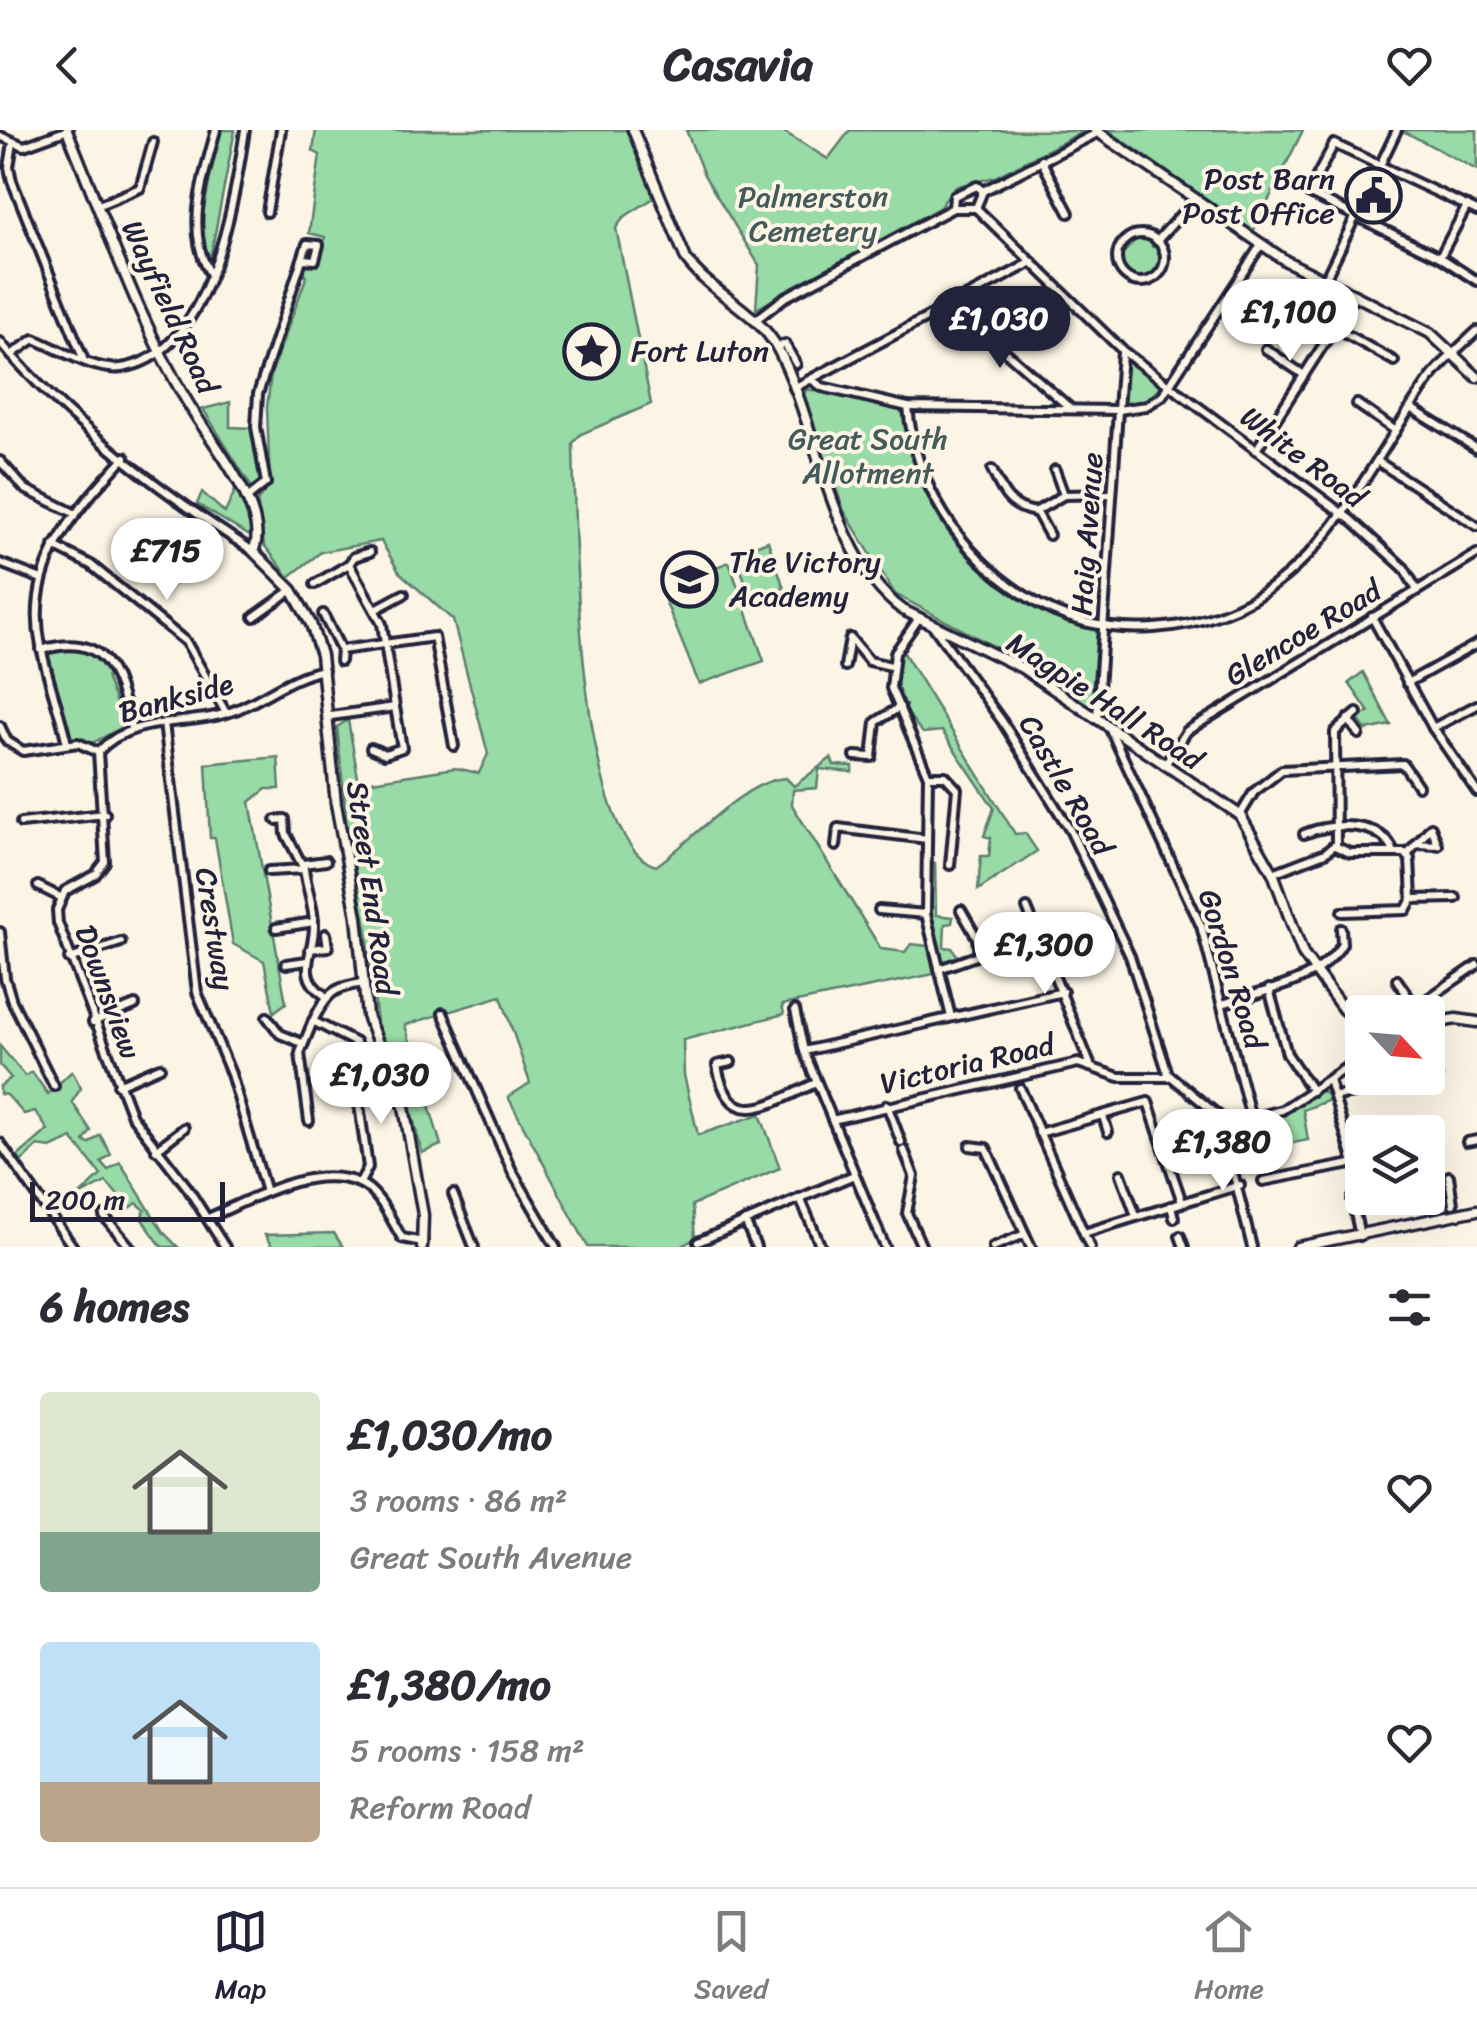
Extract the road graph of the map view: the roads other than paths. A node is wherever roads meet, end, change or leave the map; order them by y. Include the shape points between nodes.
1 (68, 130) edge
2 (216, 130) edge
3 (246, 130) edge
4 (282, 130) edge
5 (633, 130) edge
6 (1396, 130) edge
7 (1096, 131) edge
8 (0, 136) edge
9 (13, 143) junction
10 (149, 146) dead end
11 (1041, 160) junction
12 (1380, 166) junction
13 (984, 191) junction
14 (1193, 201) junction
15 (98, 205) junction
16 (1467, 206) junction
17 (952, 208) junction
18 (976, 208) junction
19 (1477, 211) edge
20 (267, 212) dead end
21 (1069, 213) dead end
22 (1356, 217) junction
23 (1157, 241) junction
24 (1261, 245) junction
25 (1440, 257) junction
26 (303, 259) dead end
27 (1032, 262) junction
28 (210, 274) junction
29 (1477, 281) edge
30 (1324, 282) junction
31 (1354, 297) junction
32 (952, 305) junction
33 (757, 319) junction
34 (1284, 322) dead end
35 (1334, 328) junction
36 (1477, 330) edge
37 (0, 342) edge
38 (777, 347) junction
39 (1266, 349) dead end
40 (1122, 350) junction
41 (159, 351) junction
42 (1453, 354) junction
43 (11, 355) junction
44 (83, 358) junction
45 (1394, 361) dead end
46 (796, 364) dead end
47 (1304, 375) junction
48 (1477, 377) edge
49 (812, 380) junction
50 (1170, 386) junction
51 (794, 388) junction
52 (1357, 404) dead end
53 (908, 408) junction
54 (1411, 408) junction
55 (1071, 409) junction
56 (1118, 410) junction
57 (1396, 432) junction
58 (1477, 449) edge
59 (1256, 450) junction
60 (126, 457) junction
61 (0, 461) edge
62 (1377, 461) junction
63 (992, 470) dead end
64 (1055, 470) dead end
65 (1064, 494) junction
66 (1112, 494) junction
67 (246, 498) junction
68 (1036, 511) junction
69 (74, 513) junction
70 (1342, 514) junction
71 (1477, 526) edge
72 (1049, 535) dead end
73 (54, 546) junction
74 (252, 551) junction
75 (370, 552) dead end
76 (1477, 554) edge
77 (0, 563) edge
78 (349, 564) junction
79 (40, 578) junction
80 (315, 584) dead end
81 (292, 590) junction
82 (1417, 590) junction
83 (404, 594) dead end
84 (376, 609) junction
85 (323, 614) dead end
86 (254, 617) dead end
87 (1372, 617) junction
88 (919, 618) junction
89 (932, 624) junction
90 (1104, 625) junction
91 (387, 641) junction
92 (1477, 644) edge
93 (42, 650) junction
94 (341, 650) junction
95 (340, 661) dead end
96 (844, 666) dead end
97 (891, 666) junction
98 (324, 670) junction
99 (1407, 683) junction
100 (1477, 704) edge
101 (395, 706) junction
102 (900, 707) junction
103 (1357, 712) dead end
104 (226, 713) junction
105 (330, 716) junction
106 (1348, 719) junction
107 (1096, 720) junction
108 (164, 723) junction
109 (0, 726) edge
110 (1109, 727) junction
111 (131, 728) junction
112 (1432, 728) junction
113 (1359, 734) dead end
114 (66, 744) junction
115 (454, 746) dead end
116 (372, 748) dead end
117 (98, 752) junction
118 (856, 756) dead end
119 (1165, 764) junction
120 (1336, 768) junction
121 (1477, 772) edge
122 (928, 776) junction
123 (1467, 778) junction
124 (1418, 786) dead end
125 (1477, 792) edge
126 (105, 814) junction
127 (1240, 815) junction
128 (276, 820) dead end
129 (22, 823) dead end
130 (1338, 825) junction
131 (1304, 834) dead end
132 (927, 839) junction
133 (1417, 844) dead end
134 (836, 846) dead end
135 (1335, 846) junction
136 (1394, 852) junction
137 (1408, 854) junction
138 (326, 861) dead end
139 (950, 865) dead end
140 (304, 867) junction
141 (269, 871) dead end
142 (1273, 873) junction
143 (38, 886) dead end
144 (60, 897) junction
145 (1456, 898) dead end
146 (1412, 900) junction
147 (1027, 908) dead end
148 (879, 910) dead end
149 (961, 910) dead end
150 (1342, 912) dead end
151 (926, 914) junction
152 (314, 922) junction
153 (276, 928) dead end
154 (1341, 929) dead end
155 (0, 932) edge
156 (326, 934) dead end
157 (121, 942) dead end
158 (310, 949) junction
159 (69, 958) junction
160 (306, 961) junction
161 (286, 964) dead end
162 (1477, 965) edge
163 (939, 969) junction
164 (1314, 970) junction
165 (1397, 980) dead end
166 (364, 983) junction
167 (1269, 989) junction
168 (1062, 992) junction
169 (1408, 995) edge
170 (1438, 995) edge
171 (324, 996) junction
172 (1222, 1004) junction
173 (135, 1005) dead end
174 (795, 1010) dead end
175 (1345, 1012) edge
176 (444, 1013) dead end
177 (951, 1016) junction
178 (266, 1017) dead end
179 (314, 1021) junction
180 (1445, 1021) edge
181 (94, 1022) junction
182 (1477, 1022) edge
183 (302, 1043) junction
184 (804, 1051) junction
185 (359, 1058) dead end
186 (731, 1062) dead end
187 (1090, 1064) junction
188 (160, 1067) dead end
189 (1345, 1069) edge
190 (1169, 1077) junction
191 (1329, 1080) junction
192 (816, 1083) junction
193 (118, 1084) junction
194 (54, 1086) dead end
195 (1020, 1088) dead end
196 (1312, 1092) junction
197 (1345, 1094) edge
198 (1337, 1096) junction
199 (351, 1098) dead end
200 (887, 1105) junction
201 (1103, 1116) junction
202 (1251, 1118) junction
203 (832, 1120) junction
204 (309, 1121) dead end
205 (1345, 1122) edge
206 (184, 1128) dead end
207 (1108, 1132) dead end
208 (1226, 1132) junction
209 (1039, 1133) junction
210 (1477, 1140) edge
211 (1468, 1142) dead end
212 (0, 1144) edge
213 (970, 1146) dead end
214 (156, 1150) junction
215 (1345, 1165) edge
216 (1122, 1174) dead end
217 (854, 1175) junction
218 (1448, 1176) dead end
219 (1263, 1181) dead end
220 (360, 1183) junction
221 (1240, 1185) junction
222 (266, 1192) junction
223 (452, 1194) dead end
224 (800, 1198) junction
225 (1182, 1202) junction
226 (1453, 1204) dead end
227 (1171, 1206) junction
228 (1477, 1210) edge
229 (1355, 1215) edge
230 (1136, 1216) junction
231 (208, 1218) junction
232 (1174, 1218) dead end
233 (745, 1220) junction
234 (106, 1222) dead end
235 (1024, 1234) junction
236 (1084, 1234) junction
237 (1180, 1236) dead end
238 (1360, 1237) junction
239 (698, 1242) dead end
240 (422, 1244) edge
241 (73, 1247) edge
242 (130, 1247) edge
243 (225, 1247) edge
244 (474, 1247) edge
245 (556, 1247) edge
246 (756, 1247) edge
247 (821, 1247) edge
248 (886, 1247) edge
249 (922, 1247) edge
250 (993, 1247) edge
251 (1031, 1247) edge
252 (1090, 1247) edge
253 (1184, 1247) edge
254 (1252, 1247) edge
255 (1298, 1247) edge

1 - 9 street via 32,145
1 - 15 street, Wayfield Road
2 - 28 street via 197,232
3 - 28 street
4 - 20 street
5 - 33 street, Magpie Hall Road via 686,259 699,277
6 - 12 street
7 - 11 street
7 - 14 street
8 - 9 street
9 - 44 street via 12,181
10 - 15 street via 140,188
11 - 13 street
11 - 21 street
12 - 16 street
12 - 22 street
12 - 22 street via 1334,144 1308,193
13 - 17 street via 964,188
13 - 18 street
14 - 23 street
14 - 24 street
15 - 41 street, Wayfield Road
16 - 19 street
16 - 25 street
17 - 18 street
17 - 33 street
18 - 27 street, White Road
22 - 25 street
22 - 30 street
23 - 23 street via 1168,253 1166,264 1143,282 1126,278 1118,266 1120,251 1138,231
24 - 30 street
24 - 50 street
25 - 29 street
26 - 67 street via 255,409 266,483
27 - 32 street
27 - 40 street, White Road
28 - 41 street via 178,337
30 - 31 street
31 - 35 street
31 - 42 street via 1424,330
32 - 49 street
32 - 55 street
33 - 38 street, Magpie Hall Road
34 - 35 street via 1293,308
35 - 45 street
35 - 47 street
36 - 42 street
37 - 43 street
38 - 46 street via 785,344
38 - 51 street, Magpie Hall Road
39 - 47 street
40 - 50 street, White Road
40 - 56 street, Haig Avenue
41 - 44 street via 122,368
41 - 67 street, Wayfield Road
42 - 48 street
42 - 54 street
43 - 44 street via 34,339
43 - 60 street
47 - 59 street
49 - 51 street
49 - 53 street
50 - 56 street via 1146,406
50 - 59 street, White Road
51 - 88 street, Magpie Hall Road via 848,534 891,600
52 - 57 street
53 - 55 street
53 - 90 street via 932,494 977,558 1031,600
54 - 57 street
54 - 58 street
55 - 56 street
56 - 66 street, Haig Avenue
57 - 62 street
59 - 70 street, White Road
60 - 69 street
60 - 74 street
61 - 69 street via 25,488
62 - 70 street
62 - 71 street
63 - 68 street via 1005,499
64 - 65 street
65 - 66 street
65 - 68 street
66 - 90 street, Haig Avenue
67 - 74 street, Wayfield Road via 259,530
68 - 72 street
69 - 73 street
70 - 82 street, White Road via 1402,566
70 - 90 street via 1300,566 1228,612 1167,627
73 - 79 street
73 - 104 street via 91,565 186,642
74 - 81 street, Street End Road
75 - 78 street
76 - 82 street, Glencoe Road
77 - 79 street
78 - 80 street
78 - 84 street
79 - 93 street via 36,622
81 - 86 street
81 - 98 street, Street End Road via 311,624
82 - 87 street, Glencoe Road
83 - 84 street
84 - 91 street
85 - 94 street
87 - 99 street
87 - 119 street, Glencoe Road via 1187,731
88 - 89 street, Magpie Hall Road
88 - 97 street
89 - 107 street, Magpie Hall Road via 1017,665
89 - 190 street, Castle Road via 1070,830 1130,956
90 - 107 street, Haig Avenue
91 - 94 street
91 - 101 street
91 - 115 street via 437,640
92 - 99 street
93 - 111 street via 79,644 100,653 114,673
93 - 114 street
94 - 95 street
96 - 97 street via 850,638 866,659
97 - 102 street
98 - 104 street, Bankside
98 - 105 street, Street End Road
99 - 112 street
100 - 112 street
101 - 105 street
101 - 116 street via 402,748 385,754
102 - 118 street via 876,722 872,757
102 - 122 street
103 - 106 street
104 - 108 street, Bankside
105 - 166 street, Street End Road via 336,804
106 - 113 street
106 - 120 street via 1335,732
107 - 110 street, Magpie Hall Road
108 - 111 street, Bankside
108 - 222 street, Crestway via 197,992 231,1074
109 - 114 street via 22,751
110 - 119 street, Magpie Hall Road
110 - 172 street, Gordon Road via 1198,916
111 - 117 street, Bankside
112 - 123 street
114 - 117 street
117 - 126 street, Downsview
119 - 127 street, Magpie Hall Road
120 - 124 street via 1402,764
120 - 127 street via 1282,770 1254,792
120 - 130 street
121 - 123 street
122 - 132 street
122 - 139 street via 945,776 956,789
123 - 125 street
126 - 129 street
126 - 144 street, Downsview via 105,862
127 - 142 street, Magpie Hall Road
128 - 140 street via 284,819
130 - 131 street
130 - 135 street
130 - 136 street via 1378,834
132 - 134 street via 838,828
132 - 151 street
133 - 137 street
135 - 136 street via 1349,853
135 - 142 street
136 - 137 street
137 - 146 street
138 - 140 street
140 - 141 street
140 - 152 street
142 - 164 street, Magpie Hall Road
143 - 144 street
144 - 159 street, Downsview via 58,923
145 - 146 street
146 - 150 street via 1406,910
147 - 168 street
148 - 151 street
149 - 163 street via 980,955
151 - 163 street
152 - 153 street
152 - 158 street
154 - 164 street via 1335,957
155 - 194 street via 12,1000
156 - 158 street via 328,947
157 - 159 street
158 - 160 street
159 - 181 street, Downsview
160 - 161 street
160 - 171 street via 311,984
162 - 170 street
163 - 177 street
164 - 167 street
164 - 175 street, Magpie Hall Road
165 - 169 street
166 - 171 street
166 - 240 street, Street End Road via 372,1031 404,1107
167 - 172 street
167 - 196 street via 1287,1054
168 - 177 street
168 - 187 street
171 - 179 street
172 - 202 street, Gordon Road
173 - 181 street
174 - 184 street
176 - 245 street via 512,1171
177 - 184 street
178 - 183 street via 280,1034
179 - 183 street
179 - 185 street via 356,1042
180 - 182 street
181 - 193 street, Downsview
183 - 204 street
184 - 192 street
186 - 192 street via 717,1066 720,1086 742,1108
187 - 190 street, Victoria Road via 1118,1077
187 - 200 street, Victoria Road
188 - 193 street
189 - 191 street
190 - 208 street via 1209,1104
191 - 196 street
191 - 198 street
192 - 203 street
193 - 214 street, Downsview
195 - 209 street
196 - 202 street
197 - 198 street
198 - 205 street
199 - 220 street via 358,1098 368,1167
200 - 203 street, Victoria Road
200 - 249 street via 914,1176 907,1213
201 - 207 street
201 - 209 street
201 - 225 street via 1148,1102
202 - 208 street
203 - 217 street
206 - 214 street
208 - 221 street
209 - 236 street
210 - 211 street
212 - 241 street
213 - 235 street via 986,1148
214 - 231 street, Downsview
215 - 219 street
216 - 230 street
217 - 224 street
217 - 248 street
218 - 226 street
220 - 222 street via 324,1180
220 - 240 street via 402,1238
221 - 225 street
221 - 254 street
222 - 231 street
223 - 244 street
224 - 233 street
224 - 247 street
225 - 227 street
227 - 230 street
227 - 232 street
228 - 238 street
229 - 238 street
230 - 236 street
231 - 243 street, Downsview
233 - 239 street
233 - 246 street
234 - 242 street
235 - 250 street
235 - 251 street
236 - 252 street
237 - 253 street
238 - 255 street

